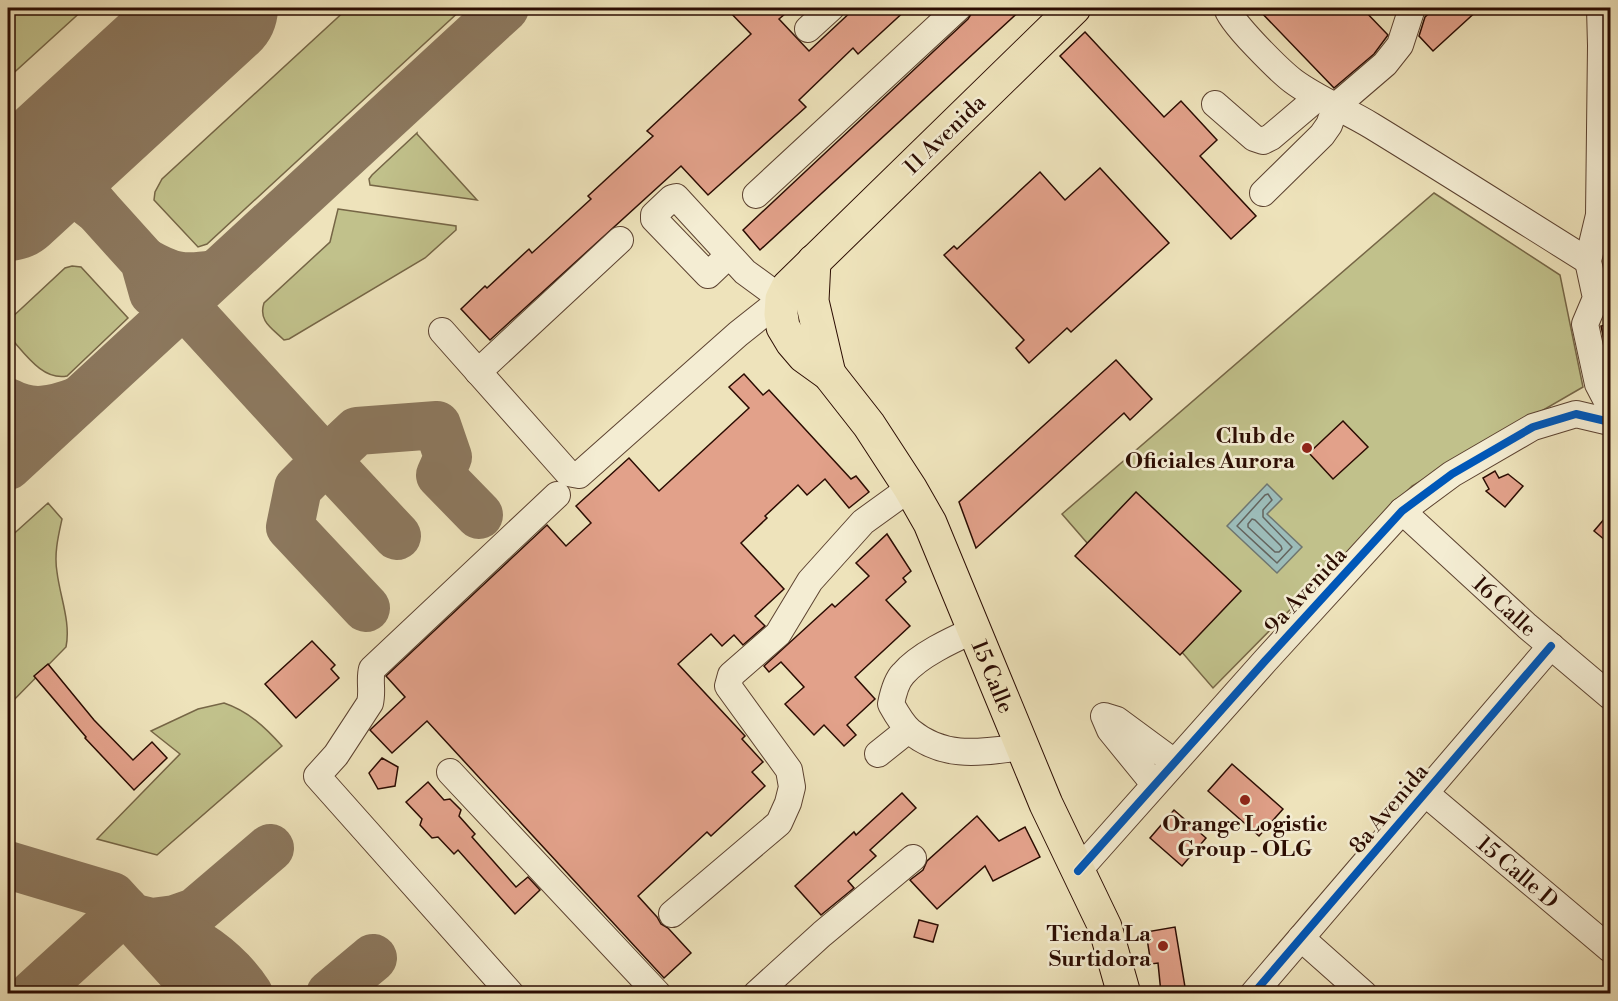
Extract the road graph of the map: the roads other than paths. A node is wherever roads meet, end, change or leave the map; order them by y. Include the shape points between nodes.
1 (831, 8) edge
2 (958, 8) edge
3 (1074, 8) edge
4 (1227, 8) edge
5 (1413, 8) edge
6 (1600, 8) edge
7 (808, 29) dead end
8 (1606, 41) edge
9 (1327, 102) junction
10 (1215, 104) dead end
11 (1263, 193) dead end
12 (756, 195) dead end
13 (620, 240) dead end
14 (729, 255) dead end
15 (814, 261) junction
16 (1600, 284) edge
17 (782, 299) junction
18 (442, 331) dead end
19 (478, 372) junction
20 (829, 374) junction
21 (1611, 407) edge
22 (1611, 422) edge
23 (910, 488) junction
24 (557, 495) dead end
25 (1402, 511) junction
26 (974, 630) junction
27 (1551, 646) junction
28 (1611, 696) edge
29 (908, 730) junction
30 (1022, 747) junction
31 (879, 754) dead end
32 (1174, 762) junction
33 (450, 772) dead end
34 (1154, 784) junction
35 (1425, 793) junction
36 (913, 858) dead end
37 (1078, 871) junction
38 (672, 914) dead end
39 (1301, 939) junction
40 (1611, 949) edge
41 (647, 990) edge
42 (511, 993) edge
43 (756, 993) edge
44 (1124, 993) edge
45 (1253, 993) edge
46 (1364, 993) edge

1 - 7 street
2 - 12 street
3 - 15 main road, 11 Avenida
4 - 9 street via 1242,30 1291,80
5 - 9 street via 1400,45 1385,64
6 - 8 street
8 - 16 street
9 - 10 street via 1263,141 1254,138
9 - 11 street via 1329,125 1322,135
9 - 16 street via 1370,125
13 - 19 street
14 - 17 street
15 - 17 main road, 11 Avenida via 788,287
15 - 20 main road via 812,301
16 - 21 street via 1585,324 1598,384
17 - 19 street via 579,475 568,473
17 - 20 main road via 783,327 792,342
18 - 19 street
20 - 23 main road, 15 Calle
22 - 25 street, 9a Avenida via 1576,414 1533,427 1452,474
23 - 26 main road, 15 Calle via 930,523
23 - 38 street via 863,522 810,581 778,634 731,675 728,686 789,770 792,787 779,823
24 - 42 street via 372,669 370,703 336,755 316,776
25 - 27 street, 16 Calle
25 - 32 street, 9a Avenida
26 - 29 street via 933,650 902,674 891,704
26 - 30 main road, 15 Calle
27 - 28 street, 16 Calle
27 - 35 street, 8a Avenida
29 - 30 street via 960,753
29 - 31 street
30 - 37 main road, 15 Calle
32 - 34 street, 9a Avenida
32 - 34 street via 1117,720 1104,716 1110,730
33 - 41 street
34 - 37 street, 9a Avenida
35 - 39 street, 8a Avenida
35 - 40 street, 15 Calle D
36 - 43 street
37 - 44 main road, 15 Calle via 1105,927
39 - 45 street, 8a Avenida
39 - 46 street

